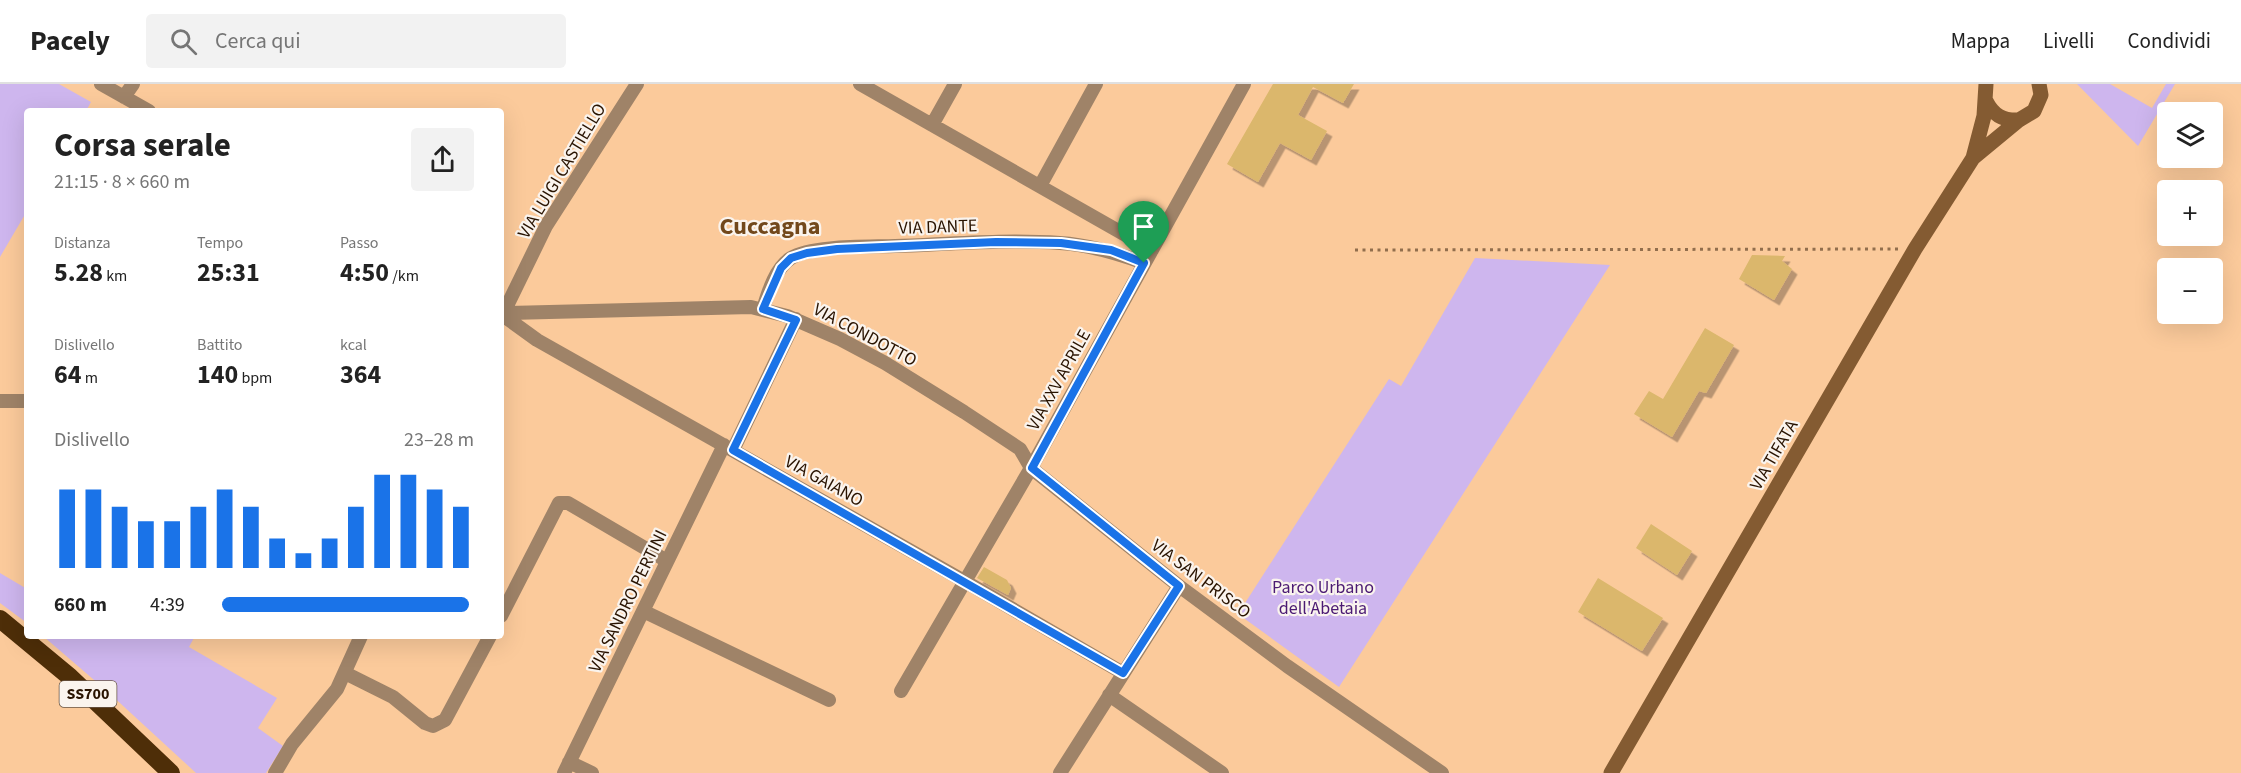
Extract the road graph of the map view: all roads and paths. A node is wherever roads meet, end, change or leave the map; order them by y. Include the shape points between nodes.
1 (101, 84) edge
2 (133, 84) edge
3 (637, 84) edge
4 (860, 84) edge
5 (955, 84) edge
6 (1096, 84) edge
7 (1244, 84) edge
8 (2039, 84) edge
9 (1984, 90) edge
10 (124, 97) junction
11 (144, 108) edge
12 (2019, 120) junction
13 (932, 125) junction
14 (1972, 158) junction
15 (1040, 186) junction
16 (1152, 249) junction
17 (1915, 249) junction
18 (1355, 250) dead end
19 (1144, 263) junction
20 (763, 309) junction
21 (505, 314) edge
22 (796, 320) junction
23 (0, 401) edge
24 (24, 401) edge
25 (728, 448) junction
26 (1032, 468) junction
27 (667, 561) junction
28 (966, 582) junction
29 (1179, 586) junction
30 (504, 610) edge
31 (643, 611) junction
32 (0, 619) edge
33 (24, 639) edge
34 (24, 639) edge
35 (360, 639) edge
36 (488, 639) edge
37 (345, 673) junction
38 (1123, 673) junction
39 (901, 691) dead end
40 (1109, 695) junction
41 (829, 700) dead end
42 (566, 767) edge
43 (171, 773) edge
44 (275, 773) edge
45 (592, 773) edge
46 (1060, 773) edge
47 (1222, 773) edge
48 (1442, 773) edge
49 (1611, 773) edge

1 - 10 street
2 - 10 street
3 - 21 street, VIA LUIGI CASTIELLO via 546,226
4 - 13 street
5 - 13 street
6 - 15 street
7 - 16 street, VIA XXV APRILE
8 - 12 street, VIA TIFATA via 2039,104
9 - 12 street, VIA TIFATA via 1989,108 2002,118
9 - 14 street, VIA TIFATA via 1979,140
10 - 11 street
12 - 14 street, VIA TIFATA
13 - 15 street
14 - 17 street, VIA TIFATA
15 - 16 street
16 - 19 street, VIA XXV APRILE
17 - 18 path
17 - 49 street, VIA TIFATA
19 - 20 street, VIA DANTE via 1111,250 1061,243 837,249 791,258 781,268
19 - 26 street, VIA XXV APRILE
20 - 21 street, VIA CONDOTTO via 679,307
20 - 22 street, VIA CONDOTTO
21 - 25 street, VIA GAIANO via 537,340
22 - 25 street, VIA SANDRO PERTINI
22 - 26 street, VIA CONDOTTO via 885,363 964,412 1020,449
23 - 24 street
25 - 27 street, VIA SANDRO PERTINI
25 - 28 street, VIA GAIANO
26 - 28 street, VIA XXV APRILE
26 - 29 street, VIA SAN PRISCO
27 - 30 street via 568,503 559,503
27 - 31 street, VIA SANDRO PERTINI
28 - 38 street, VIA GAIANO
28 - 39 street, VIA XXV APRILE
29 - 38 street
29 - 48 street, VIA SAN PRISCO
31 - 41 street
31 - 42 street, VIA SANDRO PERTINI
32 - 33 highway, SS700
34 - 43 highway, SS700
35 - 37 street
36 - 37 street via 445,720 433,726 393,697
37 - 44 street
38 - 40 street
40 - 46 street
40 - 47 street
42 - 45 street

